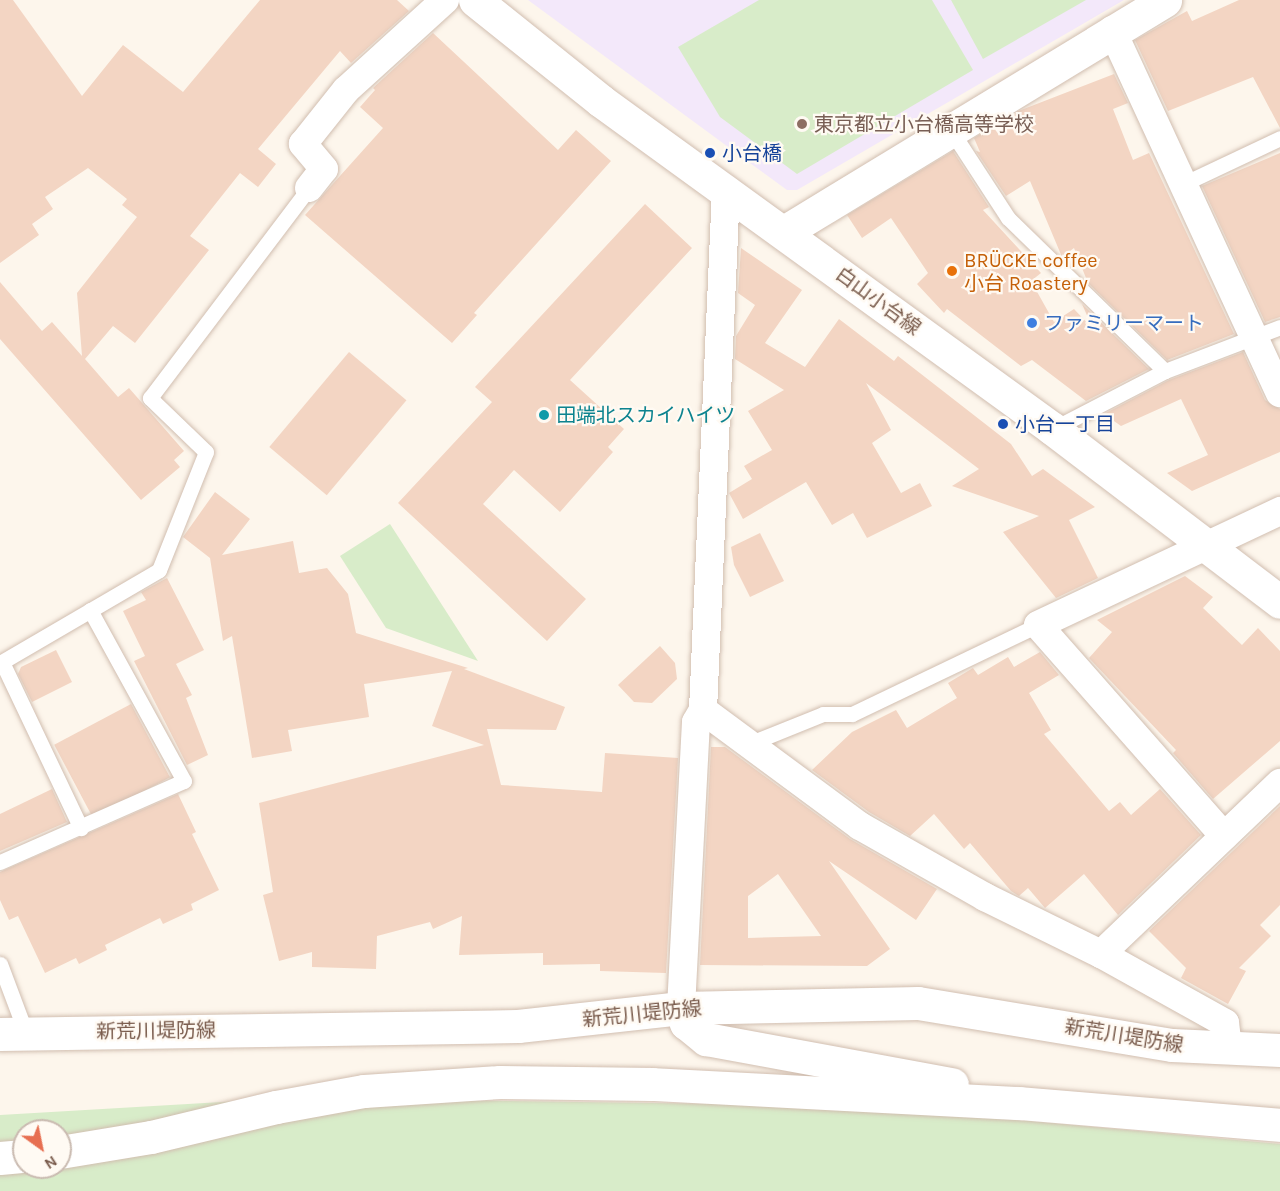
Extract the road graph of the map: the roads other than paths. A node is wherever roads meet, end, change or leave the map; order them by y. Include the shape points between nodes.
1 (445, 0) edge
2 (475, 0) edge
3 (1165, 0) edge
4 (1112, 30) junction
5 (950, 129) junction
6 (1280, 138) edge
7 (1185, 183) junction
8 (309, 188) joint
9 (726, 190) junction
10 (784, 232) junction
11 (1267, 332) edge
12 (1166, 371) junction
13 (1280, 393) edge
14 (1053, 429) junction
15 (1280, 510) edge
16 (1208, 544) junction
17 (1280, 602) edge
18 (90, 610) junction
19 (1038, 625) junction
20 (1, 663) edge
21 (703, 710) junction
22 (751, 743) junction
23 (1280, 783) edge
24 (81, 828) junction
25 (1224, 836) junction
26 (0, 862) edge
27 (1101, 954) junction
28 (0, 964) edge
29 (681, 1008) junction
30 (13, 1033) edge
31 (1228, 1049) junction
32 (1280, 1050) edge
33 (1019, 1103) junction
34 (1280, 1125) edge
35 (72, 1150) edge

1 - 8 street via 346,90 303,144 324,169
2 - 9 main road, 白山小台線 via 535,51
3 - 4 main road
4 - 5 main road
4 - 7 street
5 - 10 main road
5 - 12 lane via 1008,218
6 - 7 lane
7 - 11 street
8 - 18 lane via 150,398 206,452 159,570
9 - 10 main road, 白山小台線
9 - 21 street
10 - 14 main road, 白山小台線
11 - 12 lane
11 - 13 street
12 - 14 lane
14 - 16 main road, 白山小台線
15 - 16 street
16 - 17 main road, 白山小台線
16 - 19 street
18 - 20 lane
18 - 24 lane via 184,781
19 - 22 lane via 852,714 823,714
19 - 25 street
20 - 24 lane
21 - 22 street
21 - 29 street via 696,722
22 - 27 street via 860,826 985,897
23 - 25 street
24 - 26 lane
25 - 27 street
27 - 31 street via 1225,1023
28 - 30 lane
29 - 30 main road, 新荒川堤防線 via 518,1026
29 - 31 main road, 新荒川堤防線 via 918,1003 1172,1045
29 - 33 main road via 686,1023 706,1039 936,1079
31 - 32 main road, 新荒川堤防線
33 - 34 main road
33 - 35 main road via 652,1084 457,1083 318,1098 151,1137

